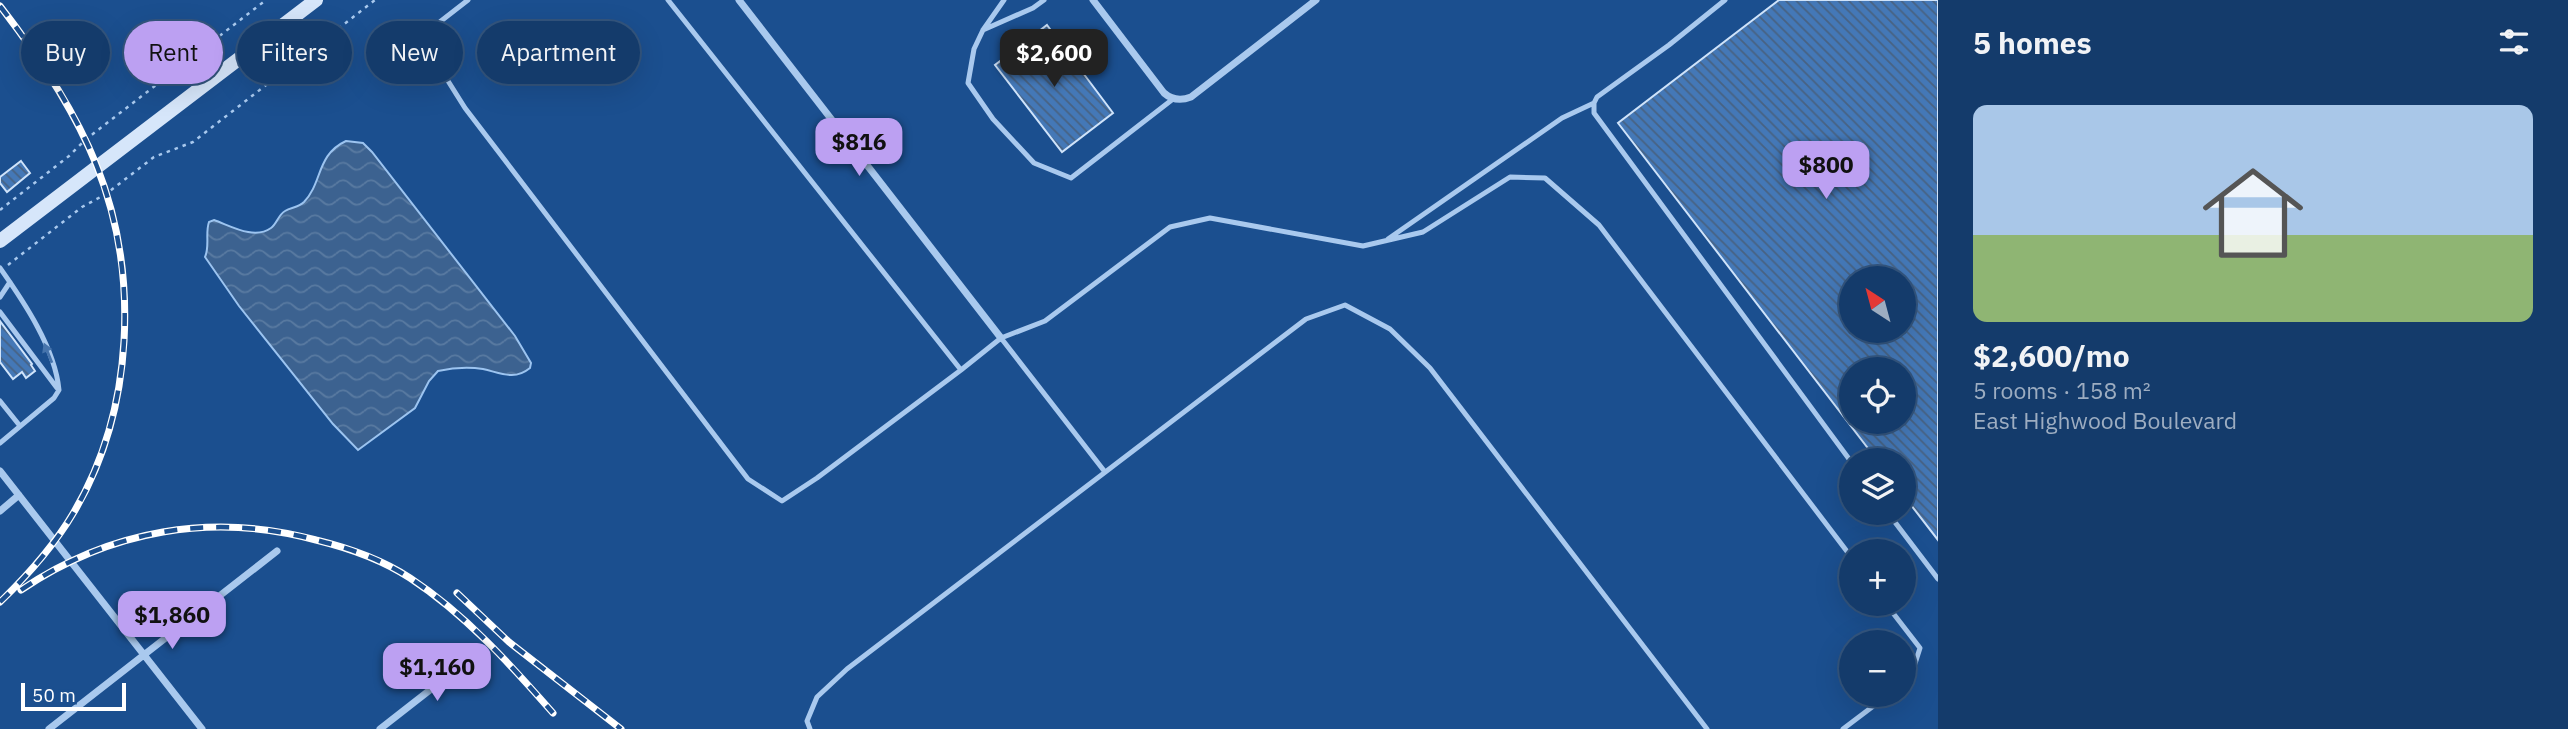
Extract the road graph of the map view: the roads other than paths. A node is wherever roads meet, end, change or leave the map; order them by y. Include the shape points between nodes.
1 (316, 0) edge
2 (468, 0) edge
3 (668, 0) edge
4 (739, 0) edge
5 (1003, 0) edge
6 (1044, 0) edge
7 (1093, 0) edge
8 (1316, 0) edge
9 (1724, 0) edge
10 (983, 30) junction
11 (1175, 99) junction
12 (1594, 103) junction
13 (0, 241) edge
14 (1385, 241) junction
15 (1, 269) edge
16 (10, 282) junction
17 (0, 297) edge
18 (0, 312) edge
19 (1001, 338) junction
20 (961, 370) junction
21 (59, 390) junction
22 (0, 401) edge
23 (20, 426) junction
24 (0, 443) edge
25 (1841, 448) edge
26 (0, 471) edge
27 (1105, 472) junction
28 (19, 495) junction
29 (0, 511) edge
30 (1897, 525) edge
31 (1839, 541) edge
32 (277, 551) dead end
33 (1938, 579) edge
34 (1895, 616) edge
35 (1906, 630) edge
36 (1916, 643) edge
37 (476, 654) dead end
38 (144, 655) junction
39 (1916, 662) edge
40 (1872, 707) edge
41 (49, 729) edge
42 (202, 729) edge
43 (380, 729) edge
44 (810, 729) edge
45 (1706, 729) edge
46 (1843, 729) edge

1 - 13 main road
2 - 20 lane via 432,28 438,65 465,108 748,479 782,501
3 - 20 lane
4 - 19 street
5 - 10 lane
6 - 10 lane
7 - 11 street via 1164,93
8 - 11 street via 1191,97
9 - 12 lane
10 - 11 lane via 968,83 993,119 1034,163 1071,178
12 - 14 lane via 1562,118
12 - 25 lane via 1600,124
14 - 19 lane via 1363,246 1210,218 1170,227 1045,321
14 - 31 lane via 1423,232 1510,177 1545,178 1599,225
15 - 16 lane
16 - 17 lane
21 -> 16 lane via 31,312
18 - 21 lane
19 - 20 lane
19 - 27 lane
21 - 23 lane
22 - 23 lane
23 - 24 lane
26 - 28 street
27 - 44 lane via 846,669 817,697 807,722
27 - 45 lane via 1306,319 1345,304 1390,329 1430,368
28 - 29 street
28 - 38 street
30 - 33 lane
32 - 38 street
34 - 35 lane
36 - 39 lane via 1920,648
37 - 43 street
38 - 41 street
38 - 42 street
40 - 46 lane

